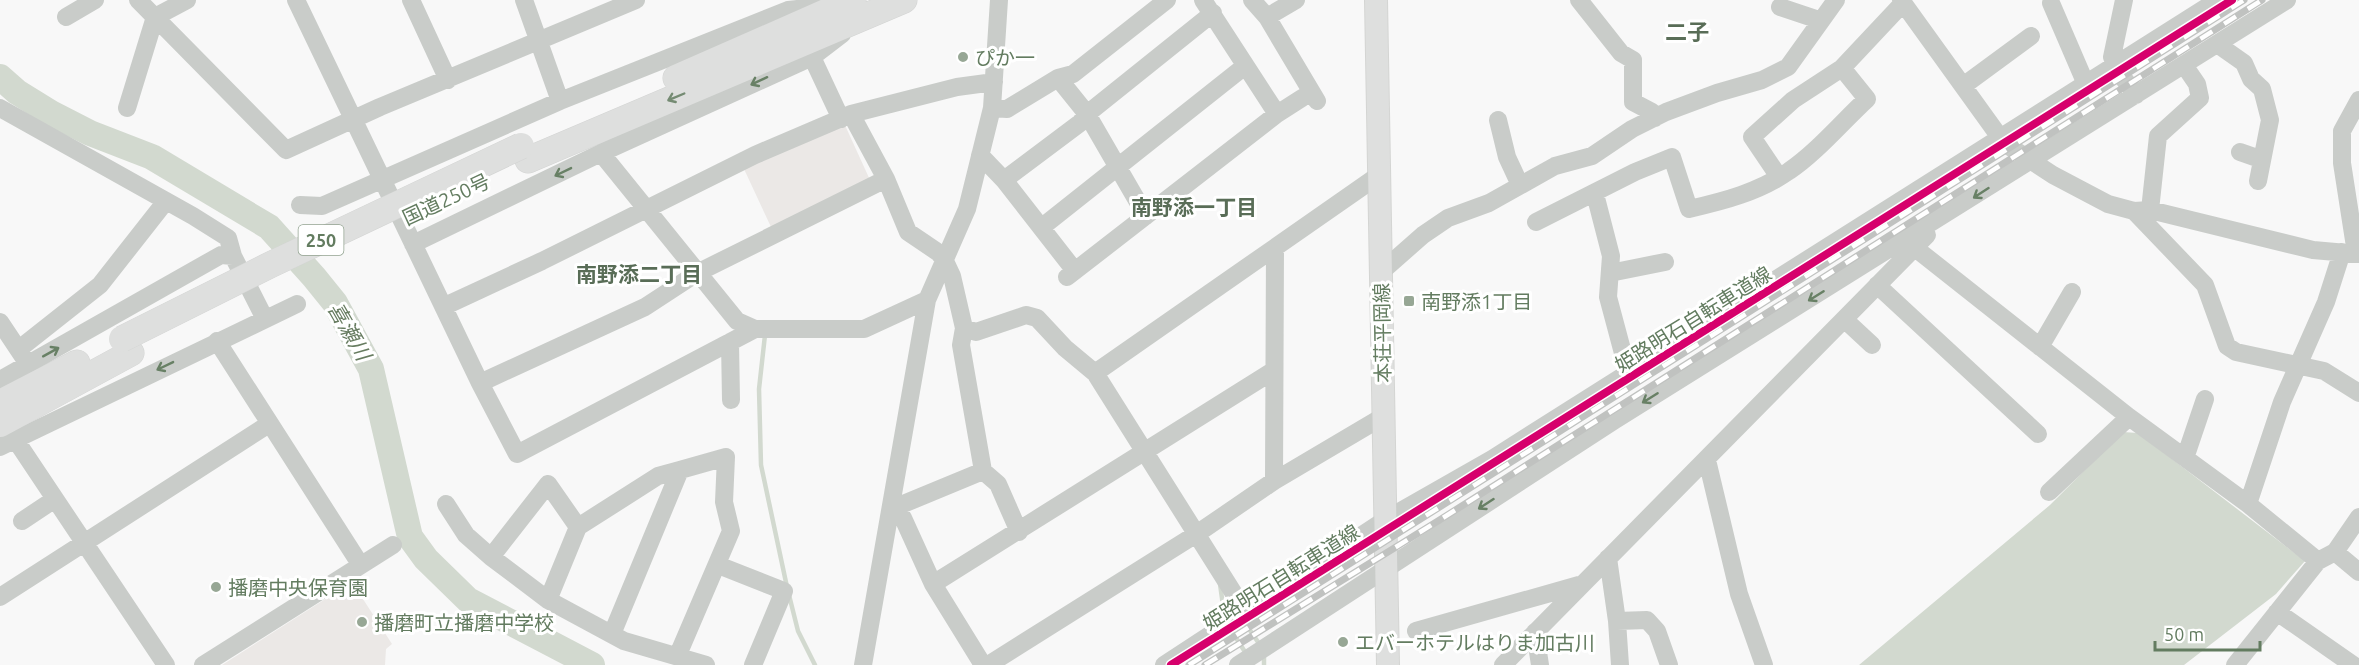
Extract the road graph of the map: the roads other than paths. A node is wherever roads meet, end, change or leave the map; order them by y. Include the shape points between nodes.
1 (95, 0) edge
2 (138, 0) edge
3 (187, 0) edge
4 (296, 0) edge
5 (411, 0) edge
6 (524, 0) edge
7 (636, 0) edge
8 (904, 0) edge
9 (999, 0) edge
10 (1167, 0) edge
11 (1252, 0) edge
12 (1296, 0) edge
13 (1376, 0) edge
14 (1836, 0) edge
15 (2124, 0) edge
16 (2218, 0) edge
17 (2287, 0) edge
18 (1902, 2) edge
19 (1587, 3) edge
20 (2051, 3) dead end
21 (855, 6) edge
22 (1208, 6) edge
23 (1780, 7) dead end
24 (155, 16) junction
25 (66, 17) dead end
26 (1267, 17) junction
27 (1820, 20) junction
28 (2031, 36) dead end
29 (539, 42) junction
30 (2217, 44) junction
31 (812, 57) junction
32 (2114, 64) junction
33 (2184, 65) junction
34 (1245, 66) junction
35 (1842, 68) junction
36 (1058, 78) junction
37 (448, 80) junction
38 (994, 82) junction
39 (2085, 82) junction
40 (1963, 86) junction
41 (2136, 95) junction
42 (2359, 100) edge
43 (560, 101) junction
44 (0, 108) edge
45 (127, 108) dead end
46 (992, 108) junction
47 (1087, 114) junction
48 (1276, 114) junction
49 (846, 116) junction
50 (1655, 118) junction
51 (355, 119) junction
52 (1498, 120) dead end
53 (1999, 137) junction
54 (2240, 152) dead end
55 (601, 153) junction
56 (980, 155) junction
57 (2260, 159) junction
58 (2031, 161) junction
59 (1118, 165) junction
60 (1379, 176) junction
61 (1779, 177) junction
62 (383, 179) junction
63 (886, 179) junction
64 (1004, 180) junction
65 (2258, 181) dead end
66 (1520, 185) junction
67 (1595, 194) junction
68 (166, 201) junction
69 (300, 205) dead end
70 (646, 209) junction
71 (2142, 211) junction
72 (1146, 216) junction
73 (1944, 216) junction
74 (1536, 222) dead end
75 (1042, 227) junction
76 (413, 244) junction
77 (1275, 248) junction
78 (1915, 248) junction
79 (2352, 253) edge
80 (233, 256) junction
81 (945, 261) junction
82 (1665, 262) dead end
83 (1381, 272) junction
84 (697, 273) junction
85 (1610, 273) junction
86 (1877, 285) junction
87 (927, 300) junction
88 (2063, 300) dead end
89 (297, 304) dead end
90 (445, 306) junction
91 (265, 319) junction
92 (1844, 319) junction
93 (0, 322) edge
94 (755, 328) junction
95 (964, 328) junction
96 (217, 341) junction
97 (730, 342) junction
98 (1872, 345) dead end
99 (127, 346) junction
100 (2040, 347) junction
101 (24, 357) junction
102 (2300, 366) junction
103 (1274, 371) junction
104 (1628, 372) junction
105 (1095, 373) junction
106 (0, 380) edge
107 (480, 383) junction
108 (2359, 393) edge
109 (2205, 399) dead end
110 (731, 400) dead end
111 (0, 403) edge
112 (1384, 416) junction
113 (2129, 417) junction
114 (269, 424) junction
115 (2038, 434) dead end
116 (5, 437) edge
117 (1146, 451) junction
118 (2185, 458) junction
119 (1707, 460) junction
120 (680, 470) junction
121 (983, 471) junction
122 (1274, 481) junction
123 (2049, 492) dead end
124 (55, 499) junction
125 (446, 504) dead end
126 (2248, 504) junction
127 (891, 509) junction
128 (2359, 517) edge
129 (1385, 520) junction
130 (22, 521) dead end
131 (578, 527) junction
132 (1019, 532) junction
133 (1198, 533) junction
134 (84, 542) junction
135 (393, 545) dead end
136 (2335, 552) junction
137 (491, 557) junction
138 (1608, 558) junction
139 (2318, 561) junction
140 (360, 564) junction
141 (718, 565) junction
142 (1386, 569) junction
143 (2359, 572) edge
144 (933, 584) junction
145 (1580, 585) junction
146 (3, 588) edge
147 (548, 600) junction
148 (2277, 612) junction
149 (1247, 615) junction
150 (1617, 621) junction
151 (1416, 630) dead end
152 (1534, 632) junction
153 (612, 634) junction
154 (677, 657) junction
155 (166, 665) edge
156 (203, 665) edge
157 (706, 665) edge
158 (753, 665) edge
159 (863, 665) edge
160 (983, 665) edge
161 (988, 665) edge
162 (1164, 665) edge
163 (1238, 665) edge
164 (1388, 665) edge
165 (1503, 665) edge
166 (1540, 665) edge
167 (1620, 665) edge
168 (1669, 665) edge
169 (1764, 665) edge
170 (2235, 665) edge
171 (2353, 665) edge

1 - 25 street
2 - 24 street
3 - 24 street
4 - 51 street
5 - 37 street
6 - 29 street
7 - 29 street
8 - 21 highway, 国道250号 / 250
9 - 38 street
10 - 36 street via 1073,74
11 - 26 street
12 - 26 street
13 - 60 main road, 本荘平岡線
14 - 27 street
15 - 32 street via 2112,57
16 - 32 street
17 - 30 street
18 - 35 street
18 - 40 street
19 - 50 street via 1621,53 1638,55 1633,102 1652,112
20 - 39 street via 2070,25
21 - 31 street
21 - 43 street via 788,10
21 - 99 highway, 国道250号 / 250 via 525,153 285,274
22 - 34 street
22 - 47 street
23 - 27 street
24 - 45 street
24 - 51 street via 286,150
26 - 48 street via 1309,99
27 - 50 street via 1788,67
28 - 40 street
29 - 37 street
29 - 43 street
30 - 33 street
30 - 57 street via 2244,63 2251,79 2262,89 2270,120
31 - 49 street
31 -> 55 street
32 - 39 street
32 - 41 street
33 - 41 street
33 - 71 street via 2197,84 2200,98 2158,136
34 - 48 street
34 - 59 street
35 - 61 street via 1867,99
35 - 61 street via 1792,100 1752,137
36 - 46 street via 1006,109
36 - 47 street
37 - 51 street
38 - 46 street
38 - 49 street via 957,87
39 - 53 street
40 - 53 street
41 - 58 street
42 - 79 street via 2342,131
43 - 62 street
44 - 68 street
46 - 56 street
47 - 59 street
47 - 64 street
48 - 72 street
49 - 63 street
49 - 70 street via 755,155
50 - 66 street via 1592,156 1568,161
51 - 62 street
52 - 66 street via 1507,158
53 - 58 street
53 - 104 street
54 - 57 street
55 - 70 street
55 -> 76 street
56 - 64 street
56 - 81 street via 967,209
57 - 65 street
58 - 71 street via 2108,204
58 -> 73 street
59 - 72 street
59 - 75 street
60 - 77 street
60 - 83 main road, 本荘平岡線
61 - 67 street via 1730,200 1689,209 1672,157
62 - 69 street via 322,206
62 - 76 street
63 - 81 street via 908,232
63 - 84 street
64 - 75 street
66 - 83 street via 1489,203 1448,218
67 - 74 street
67 - 85 street via 1611,256
68 - 80 street via 228,238
68 - 101 street via 100,285
70 - 84 street
70 - 90 street
71 - 79 street via 2313,250
71 - 102 street via 2205,285 2228,345 2236,352
72 - 75 street via 1071,274
73 - 78 street
73 -> 142 street via 1615,420
76 - 90 street
77 - 103 street
77 - 105 street
78 - 86 street
78 - 100 street
79 - 102 street via 2326,302
80 - 91 street
101 -> 80 street via 221,255
81 - 87 street
81 - 95 street
82 - 85 street
83 - 112 main road, 本荘平岡線
84 - 94 street via 737,321
84 - 107 street via 645,308
85 - 104 street via 1608,297
86 - 92 street
86 - 115 street
87 - 94 street via 864,329
87 - 127 street
88 - 100 street
89 - 91 street
90 - 107 street
91 - 96 street
92 - 98 street
92 - 119 street
93 - 101 street
94 - 97 street
95 - 105 street via 976,332 1026,315 1037,318
95 - 121 street via 961,345
96 - 114 street
96 -> 116 street
97 - 107 street via 517,454
97 - 110 street
99 - 111 highway, 国道250号 / 250
99 - 116 highway, 国道250号 / 250
100 - 113 street
101 - 106 street
102 - 108 street via 2324,371
102 - 126 street via 2282,402
103 - 117 street
103 - 122 street
104 - 129 street via 1492,459
105 - 117 street
109 - 118 street
112 - 122 street
112 - 129 main road, 本荘平岡線
113 - 118 street
113 - 123 street
114 - 134 street
114 - 140 street
116 - 124 street
117 - 132 street
117 - 133 street
118 - 126 street
119 - 138 street
119 - 169 street via 1739,594
120 - 131 street via 658,476
120 - 141 street via 726,457 724,502 731,531
120 - 153 street
121 - 127 street
121 - 132 street via 998,484
122 - 133 street
124 - 130 street
124 - 134 street
125 - 137 street via 466,535
126 - 139 street
127 - 144 street via 903,518
127 - 159 street
128 - 136 street
129 - 142 main road, 本荘平岡線
129 - 149 street
131 - 137 street via 548,484
131 - 147 street
132 - 144 street
133 - 149 street
133 - 161 street
134 - 146 street
134 - 155 street
135 - 140 street
136 - 139 street
136 - 143 street
137 - 147 street
138 - 145 street
138 - 150 street
139 - 148 street
140 - 156 street
141 - 154 street
141 - 158 street via 784,591
142 - 163 street
142 - 164 main road, 本荘平岡線
144 - 160 street
145 - 151 street
145 - 152 street
147 - 153 street
148 - 170 street
148 - 171 street
149 - 162 street
150 - 167 street
150 - 168 street via 1647,620 1657,631
152 - 165 street
152 - 166 street
153 - 154 street
154 - 157 street

